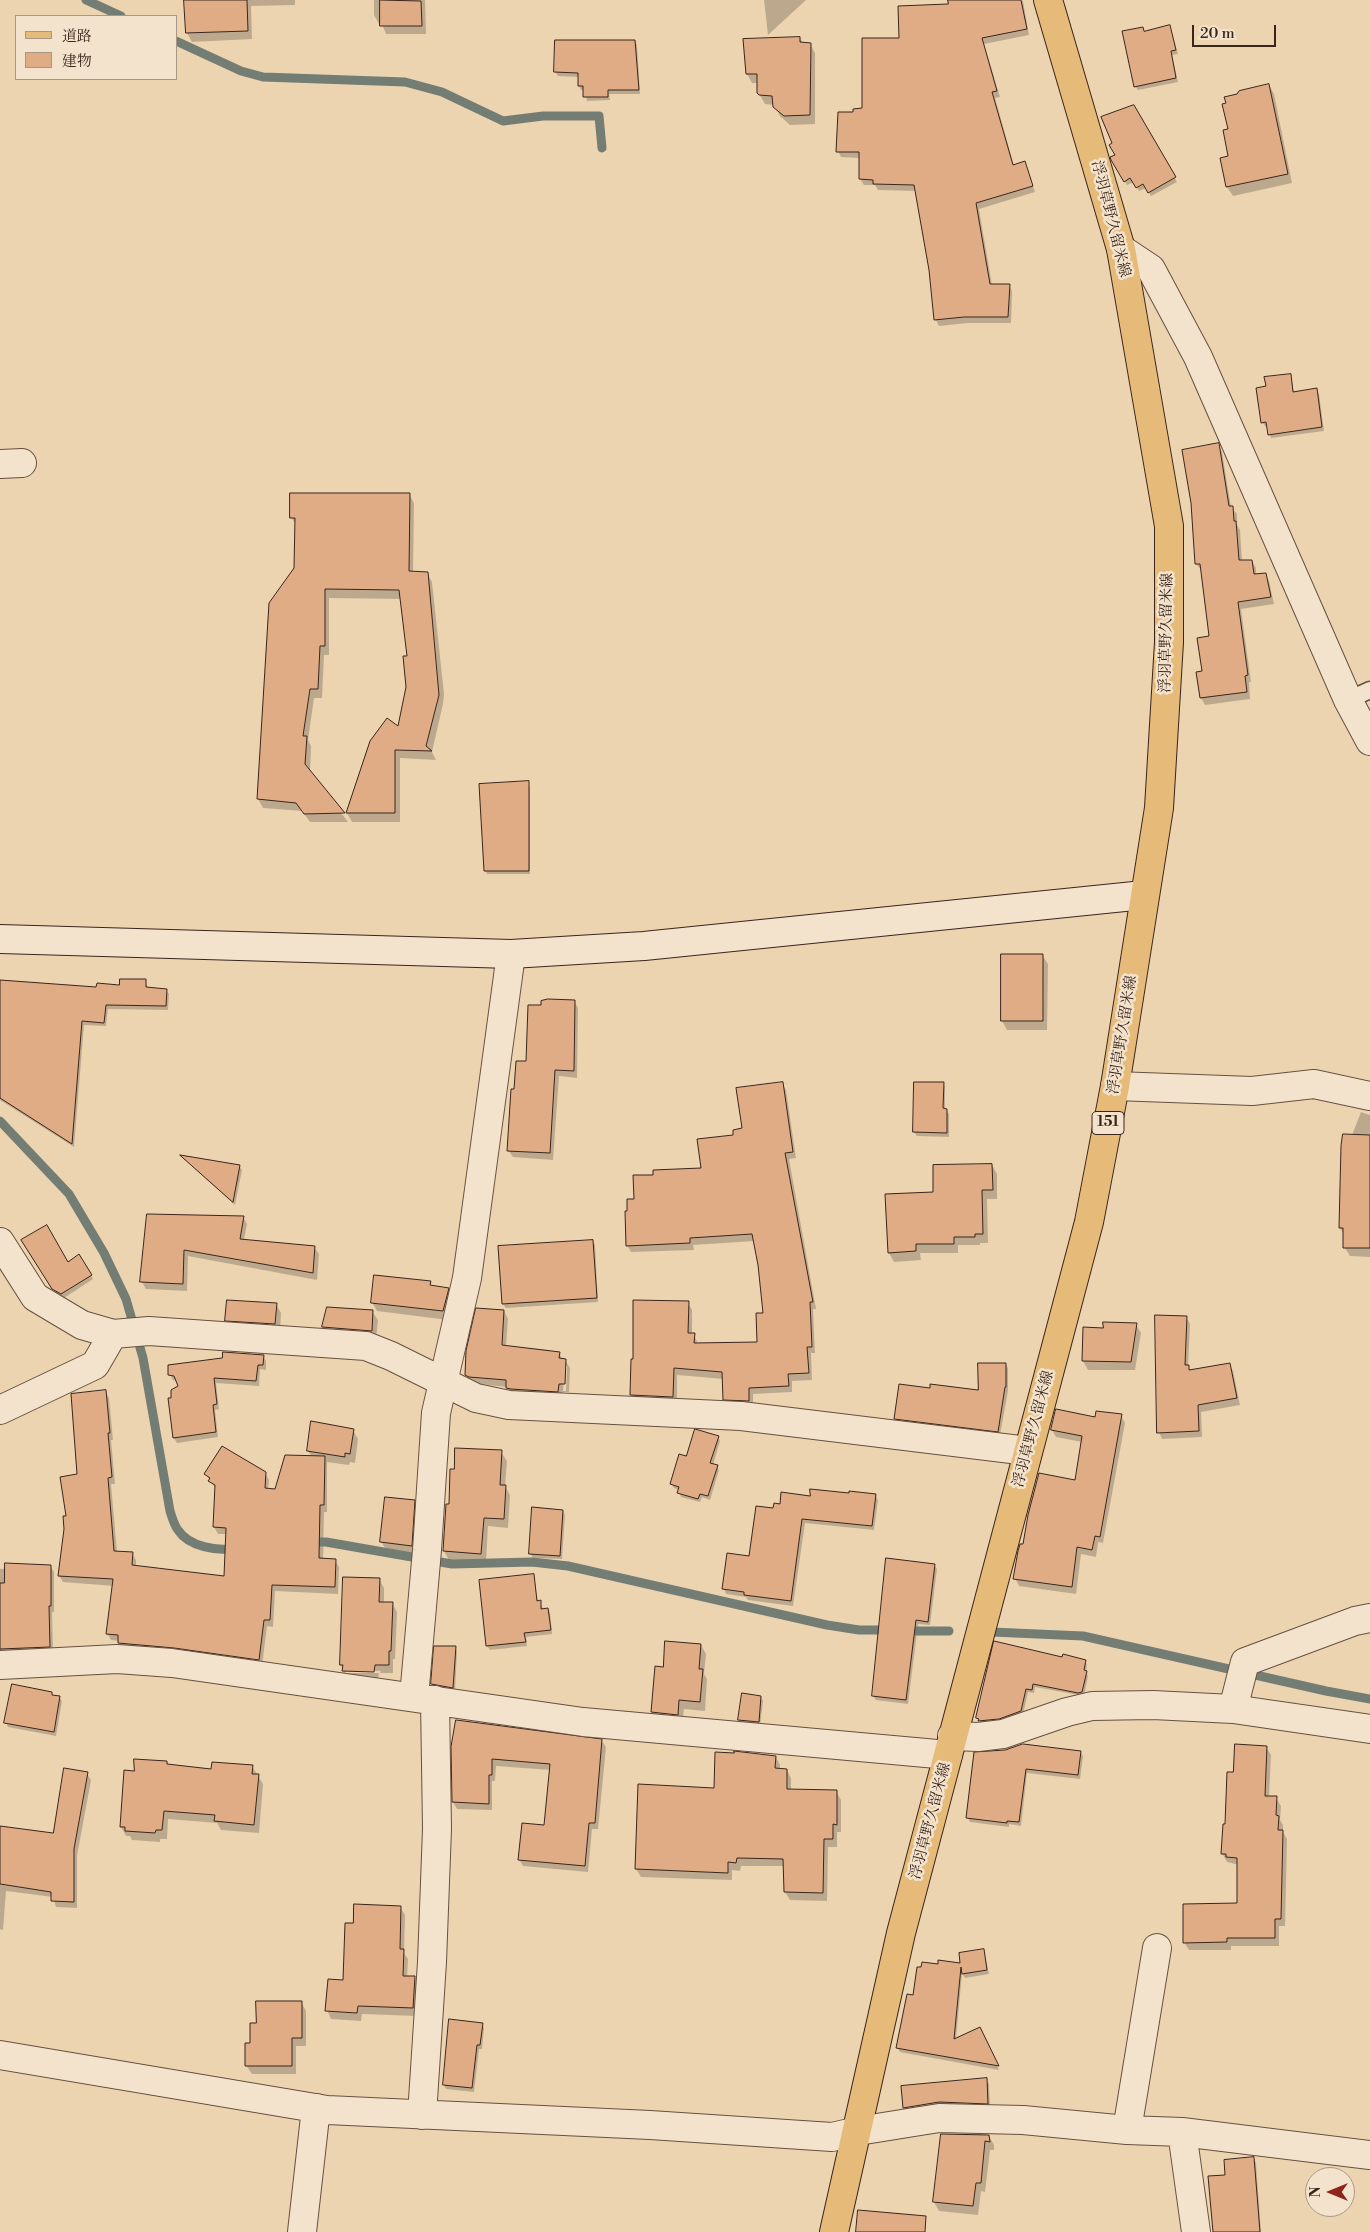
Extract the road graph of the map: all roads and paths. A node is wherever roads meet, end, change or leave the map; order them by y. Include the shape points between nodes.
1 (1048, 0) edge
2 (1121, 250) junction
3 (1359, 695) edge
4 (1370, 741) edge
5 (1144, 895) junction
6 (0, 939) edge
7 (511, 954) junction
8 (1115, 1086) junction
9 (1370, 1096) edge
10 (0, 1242) edge
11 (129, 1333) junction
12 (442, 1383) junction
13 (0, 1410) edge
14 (1028, 1451) junction
15 (1370, 1618) edge
16 (0, 1665) edge
17 (424, 1699) junction
18 (1233, 1709) junction
19 (1370, 1729) edge
20 (950, 1745) junction
21 (1157, 1948) dead end
22 (0, 2055) edge
23 (316, 2108) junction
24 (422, 2115) junction
25 (1127, 2130) junction
26 (858, 2131) junction
27 (1182, 2132) junction
28 (1370, 2155) edge
29 (302, 2232) edge
30 (834, 2232) edge
31 (1196, 2232) edge

1 - 2 main road, 浮羽草野久留米線 / 151
2 - 3 street via 1151,269 1198,357
2 - 5 main road, 浮羽草野久留米線 / 151 via 1169,526 1169,642 1159,808
3 - 4 street
5 - 7 street via 644,946
5 - 8 main road, 浮羽草野久留米線 / 151
6 - 7 street
7 - 12 street via 467,1278
8 - 9 street via 1252,1091 1314,1084
8 - 14 main road, 浮羽草野久留米線 / 151 via 1089,1222
10 - 11 street via 35,1297 82,1325
11 - 12 street via 366,1346
11 - 13 street via 95,1365
12 - 14 street via 476,1398 509,1405 741,1416
12 - 17 street via 436,1412 426,1561
14 - 20 main road, 浮羽草野久留米線 / 151
15 - 18 street via 1354,1621 1242,1671
16 - 17 street via 117,1659 172,1663
17 - 20 street via 583,1722
17 - 24 street via 436,1848
18 - 19 street
18 - 20 street via 1092,1706 1003,1734
20 - 26 main road, 浮羽草野久留米線 / 151 via 901,1933
21 - 25 street
22 - 23 street
23 - 24 street
23 - 29 street
24 - 26 street via 832,2137
25 - 26 street via 1023,2120 938,2118
25 - 27 street
26 - 30 main road, 浮羽草野久留米線 / 151
27 - 28 street
27 - 31 street

